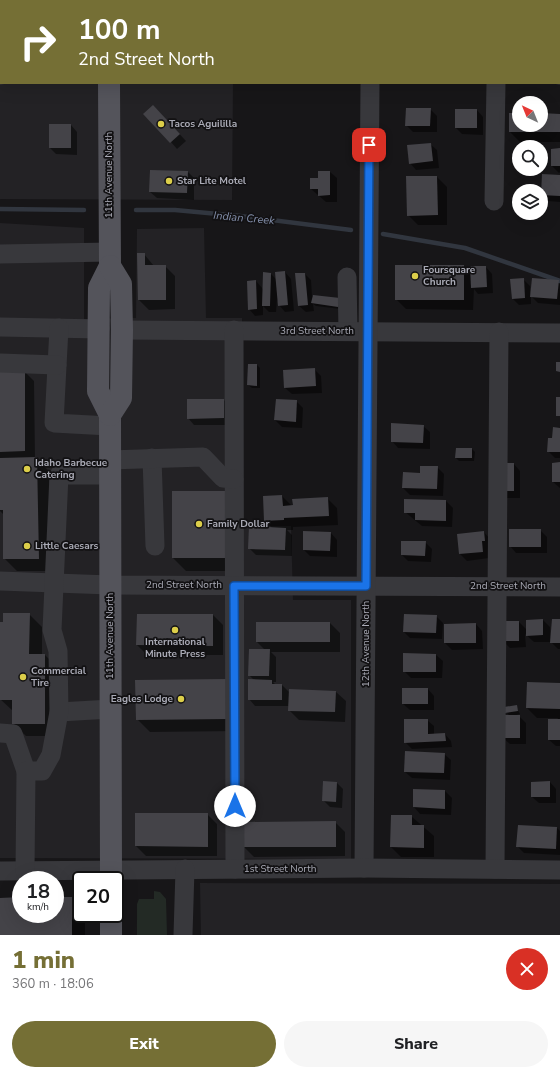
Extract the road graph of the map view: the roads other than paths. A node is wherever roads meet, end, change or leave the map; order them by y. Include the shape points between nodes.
1 (109, 84) edge
2 (370, 84) edge
3 (496, 84) edge
4 (494, 201) dead end
5 (0, 254) edge
6 (110, 259) junction
7 (347, 277) dead end
8 (0, 327) edge
9 (59, 328) junction
10 (100, 329) junction
11 (122, 330) junction
12 (234, 330) junction
13 (348, 331) junction
14 (368, 331) junction
15 (499, 332) junction
16 (560, 333) edge
17 (0, 364) edge
18 (57, 365) junction
19 (110, 421) junction
20 (152, 458) junction
21 (110, 467) junction
22 (234, 479) junction
23 (155, 546) dead end
24 (0, 581) edge
25 (55, 583) junction
26 (110, 585) junction
27 (234, 586) junction
28 (366, 586) junction
29 (497, 586) junction
30 (560, 587) edge
31 (111, 709) junction
32 (59, 712) junction
33 (0, 733) edge
34 (26, 771) junction
35 (364, 868) junction
36 (185, 869) junction
37 (235, 869) junction
38 (495, 869) junction
39 (560, 870) edge
40 (0, 871) edge
41 (12, 871) edge
42 (25, 871) edge
43 (111, 871) edge
44 (124, 875) edge
45 (111, 923) edge
46 (111, 935) edge
47 (183, 935) edge

1 - 6 main road, 11th Avenue North
2 - 14 street, 12th Avenue North
3 - 4 street
5 - 6 street
6 - 10 main road, 11th Avenue North via 99,288
6 - 11 main road via 121,284
7 - 13 street
8 - 9 street
9 - 10 street
9 - 18 street
10 - 19 main road, 11th Avenue North via 98,391
11 - 12 street, 3rd Street North
11 - 19 main road via 121,398
12 - 13 street, 3rd Street North
12 - 22 street
13 - 14 street, 3rd Street North
14 - 15 street, 3rd Street North
14 - 28 street, 12th Avenue North
15 - 16 street, 3rd Street North
15 - 29 street
17 - 18 street
18 - 19 street via 54,424
19 - 21 main road, 11th Avenue North
20 - 21 street
20 - 22 street via 204,457 223,478
20 - 23 street
21 - 25 street via 59,475
21 - 26 main road, 11th Avenue North
22 - 27 street
24 - 25 street, 2nd Street North
25 - 26 street, 2nd Street North
25 - 32 street via 52,630 58,650
26 - 27 street, 2nd Street North
26 - 31 main road, 11th Avenue North
27 - 28 street, 2nd Street North
27 - 37 street
28 - 29 street, 2nd Street North
28 - 35 street, 12th Avenue North
29 - 30 street, 2nd Street North
29 - 38 street
31 - 32 street
31 - 43 main road, 11th Avenue North
32 - 34 street via 51,755 42,771
33 - 34 street via 13,734
34 - 42 street
35 - 37 street, 1st Street North
35 - 38 street, 1st Street North
36 - 37 street, 1st Street North
36 - 44 street, 1st Street North
36 - 47 street
38 - 39 street, 1st Street North
40 - 41 street, 1st Street North
45 - 46 main road

